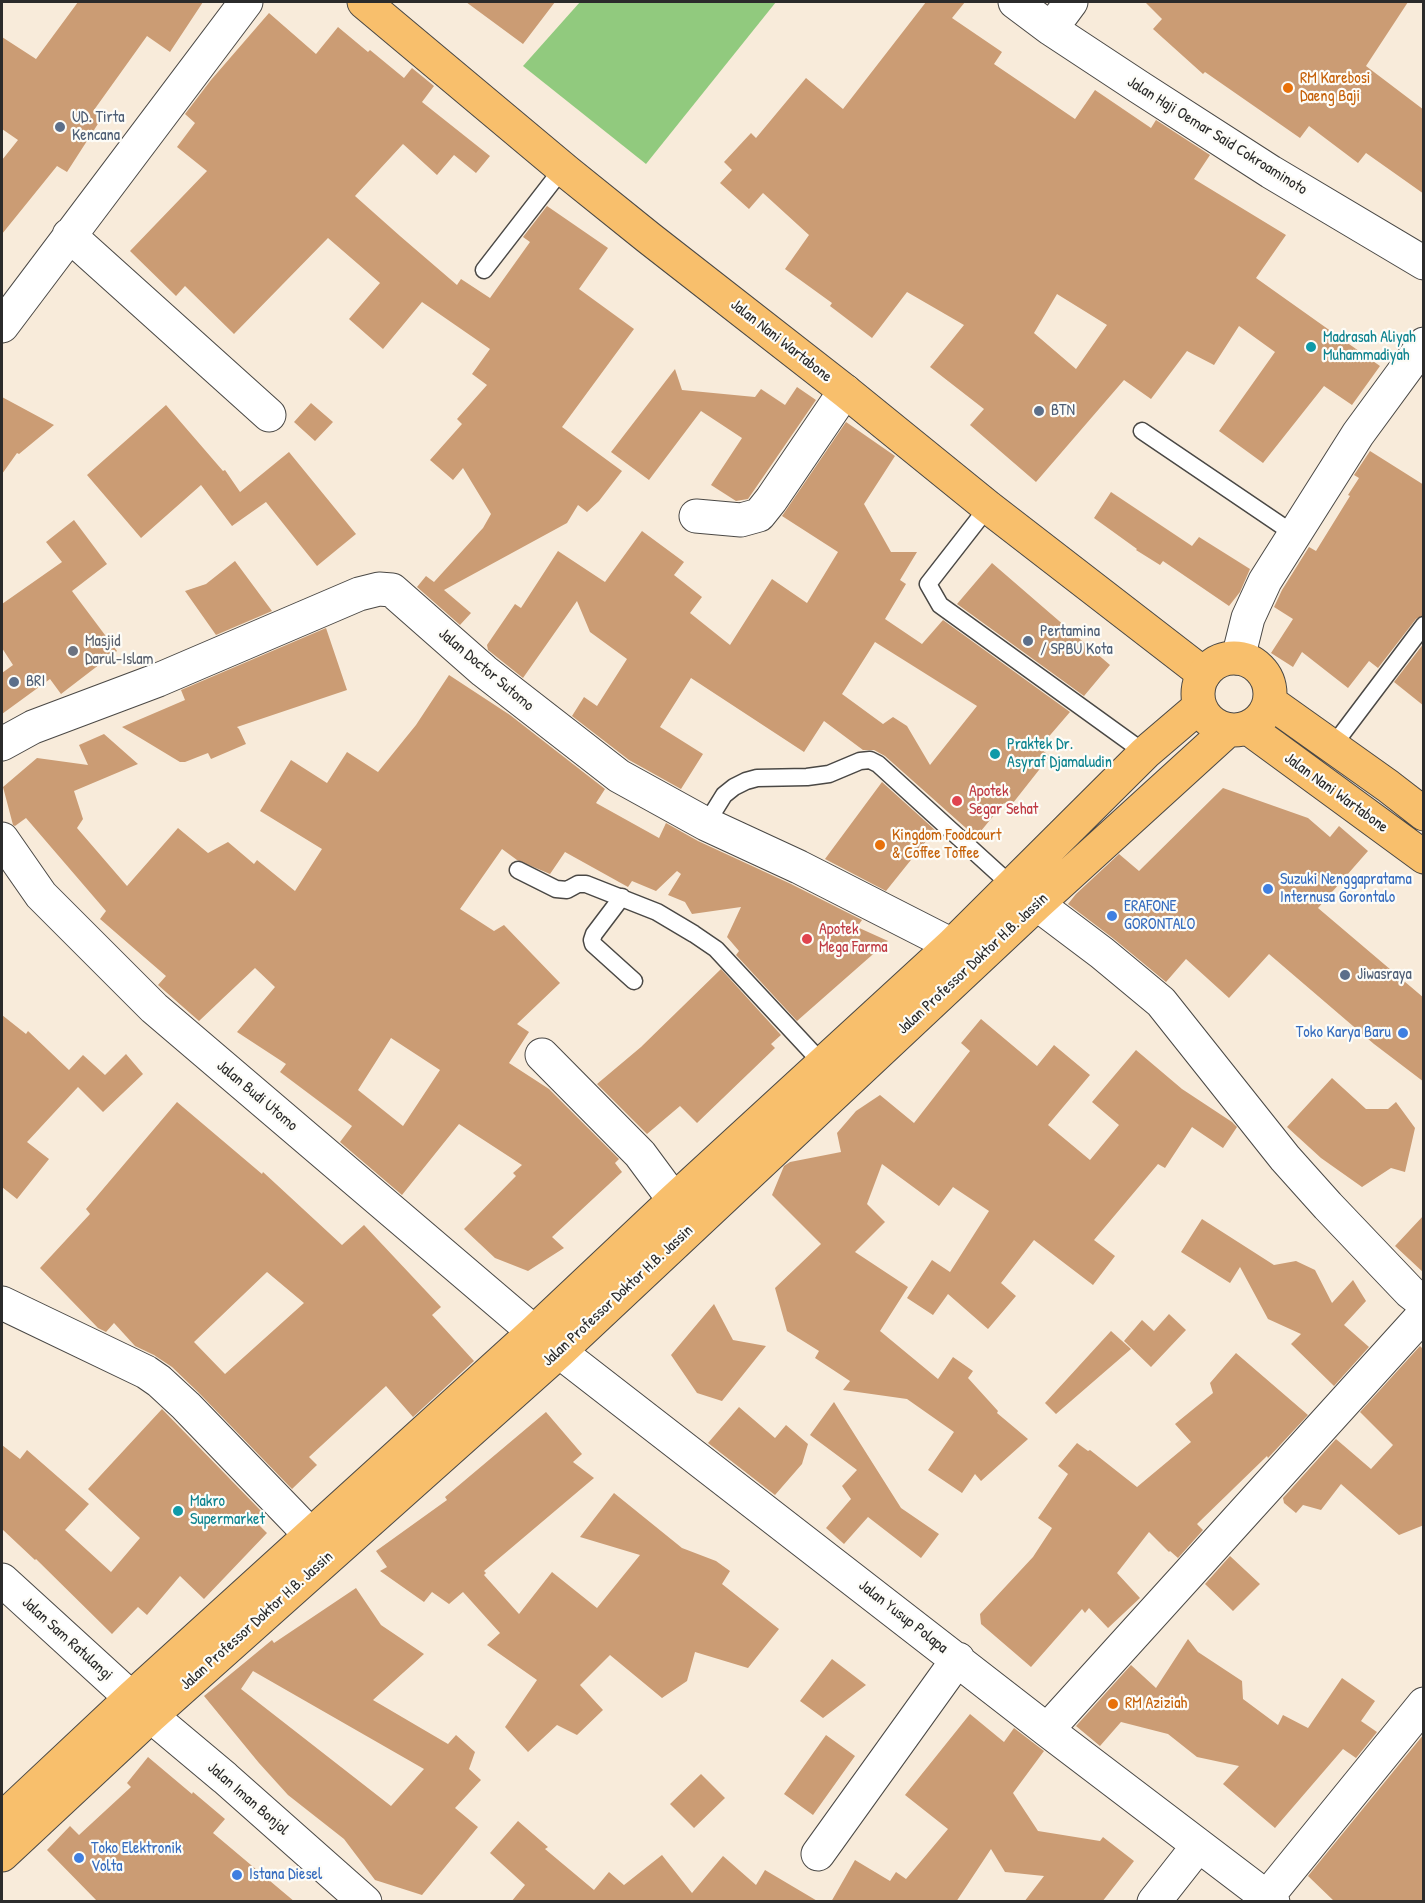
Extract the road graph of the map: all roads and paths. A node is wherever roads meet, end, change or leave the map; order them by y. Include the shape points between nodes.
1 (246, 2) edge
2 (364, 2) edge
3 (1015, 2) edge
4 (1066, 10) edge
5 (563, 168) junction
6 (69, 235) junction
7 (1424, 263) edge
8 (484, 270) dead end
9 (2, 326) edge
10 (1424, 344) edge
11 (845, 391) junction
12 (269, 415) dead end
13 (1142, 430) dead end
14 (988, 507) junction
15 (696, 516) dead end
16 (1294, 534) junction
17 (1424, 625) edge
18 (1238, 658) junction
19 (1204, 674) junction
20 (1270, 702) junction
21 (1200, 706) junction
22 (1238, 729) junction
23 (2, 744) edge
24 (1332, 747) junction
25 (1145, 753) junction
26 (1424, 814) edge
27 (706, 824) junction
28 (2, 839) edge
29 (1424, 857) edge
30 (518, 870) dead end
31 (1024, 894) junction
32 (622, 897) junction
33 (952, 945) junction
34 (634, 981) dead end
35 (542, 1054) dead end
36 (833, 1069) junction
37 (674, 1200) junction
38 (2, 1303) edge
39 (1424, 1303) edge
40 (1424, 1314) edge
41 (534, 1332) junction
42 (559, 1352) junction
43 (321, 1546) junction
44 (2, 1580) edge
45 (958, 1659) junction
46 (1424, 1704) edge
47 (141, 1707) junction
48 (1047, 1730) junction
49 (2, 1819) edge
50 (1198, 1846) junction
51 (818, 1854) dead end
52 (2, 1855) edge
53 (1270, 1899) edge
54 (365, 1902) edge
55 (1154, 1902) edge

1 - 6 street
2 - 5 main road, Jalan Nani Wartabone
3 - 4 street, Jalan Haji Oemar Said Cokroaminoto
4 - 7 street, Jalan Haji Oemar Said Cokroaminoto via 1271,172
5 - 8 lane
5 - 11 main road, Jalan Nani Wartabone
6 - 9 street
6 - 12 street
10 - 16 street via 1358,434
11 - 14 main road, Jalan Nani Wartabone
11 - 15 street via 759,515 741,520
13 - 16 lane
14 - 19 main road, Jalan Nani Wartabone
14 - 25 lane via 928,584 940,605
16 - 18 street via 1248,618
17 - 24 lane
18 - 19 main road via 1220,660
18 - 20 main road via 1256,664 1264,673
19 - 21 main road via 1198,694
20 - 22 main road via 1260,720
20 - 24 main road
21 - 22 main road via 1219,728
21 - 25 main road, Jalan Professor Doktor H.B. Jassin
22 - 29 main road, Jalan Nani Wartabone
22 - 31 main road, Jalan Professor Doktor H.B. Jassin
23 - 27 street, Jalan Doctor Sutomo via 33,727 158,680 358,594 379,589 392,591 484,671 619,776
24 - 26 main road
25 - 31 main road, Jalan Professor Doktor H.B. Jassin
27 - 31 lane via 724,795 746,781 829,774 870,760
27 - 33 street, Jalan Doctor Sutomo
28 - 41 street, Jalan Budi Utomo via 41,895 154,1008
30 - 32 lane via 556,889 586,884
31 - 33 main road, Jalan Professor Doktor H.B. Jassin
31 - 36 main road, Jalan Professor Doktor H.B. Jassin
31 - 39 street via 1161,1002 1292,1166
32 - 34 lane via 592,940
32 - 36 lane via 657,912 716,949
33 - 36 main road, Jalan Professor Doktor H.B. Jassin
35 - 37 street via 640,1154
36 - 37 main road, Jalan Professor Doktor H.B. Jassin
36 - 42 main road, Jalan Professor Doktor H.B. Jassin
37 - 41 main road, Jalan Professor Doktor H.B. Jassin
38 - 43 street via 159,1381
40 - 48 street
41 - 42 street, Jalan Yusup Polapa
41 - 43 main road, Jalan Professor Doktor H.B. Jassin
42 - 43 main road, Jalan Professor Doktor H.B. Jassin
42 - 45 street, Jalan Yusup Polapa
43 - 47 main road, Jalan Professor Doktor H.B. Jassin
44 - 47 street, Jalan Sam Ratulangi
45 - 48 street, Jalan Yusup Polapa
45 - 51 street
46 - 53 street
47 - 49 main road, Jalan Professor Doktor H.B. Jassin
47 - 52 main road, Jalan Professor Doktor H.B. Jassin
47 - 54 street, Jalan Iman Bonjol
48 - 50 street, Jalan Yusup Polapa
50 - 53 street, Jalan Yusup Polapa
50 - 55 street

